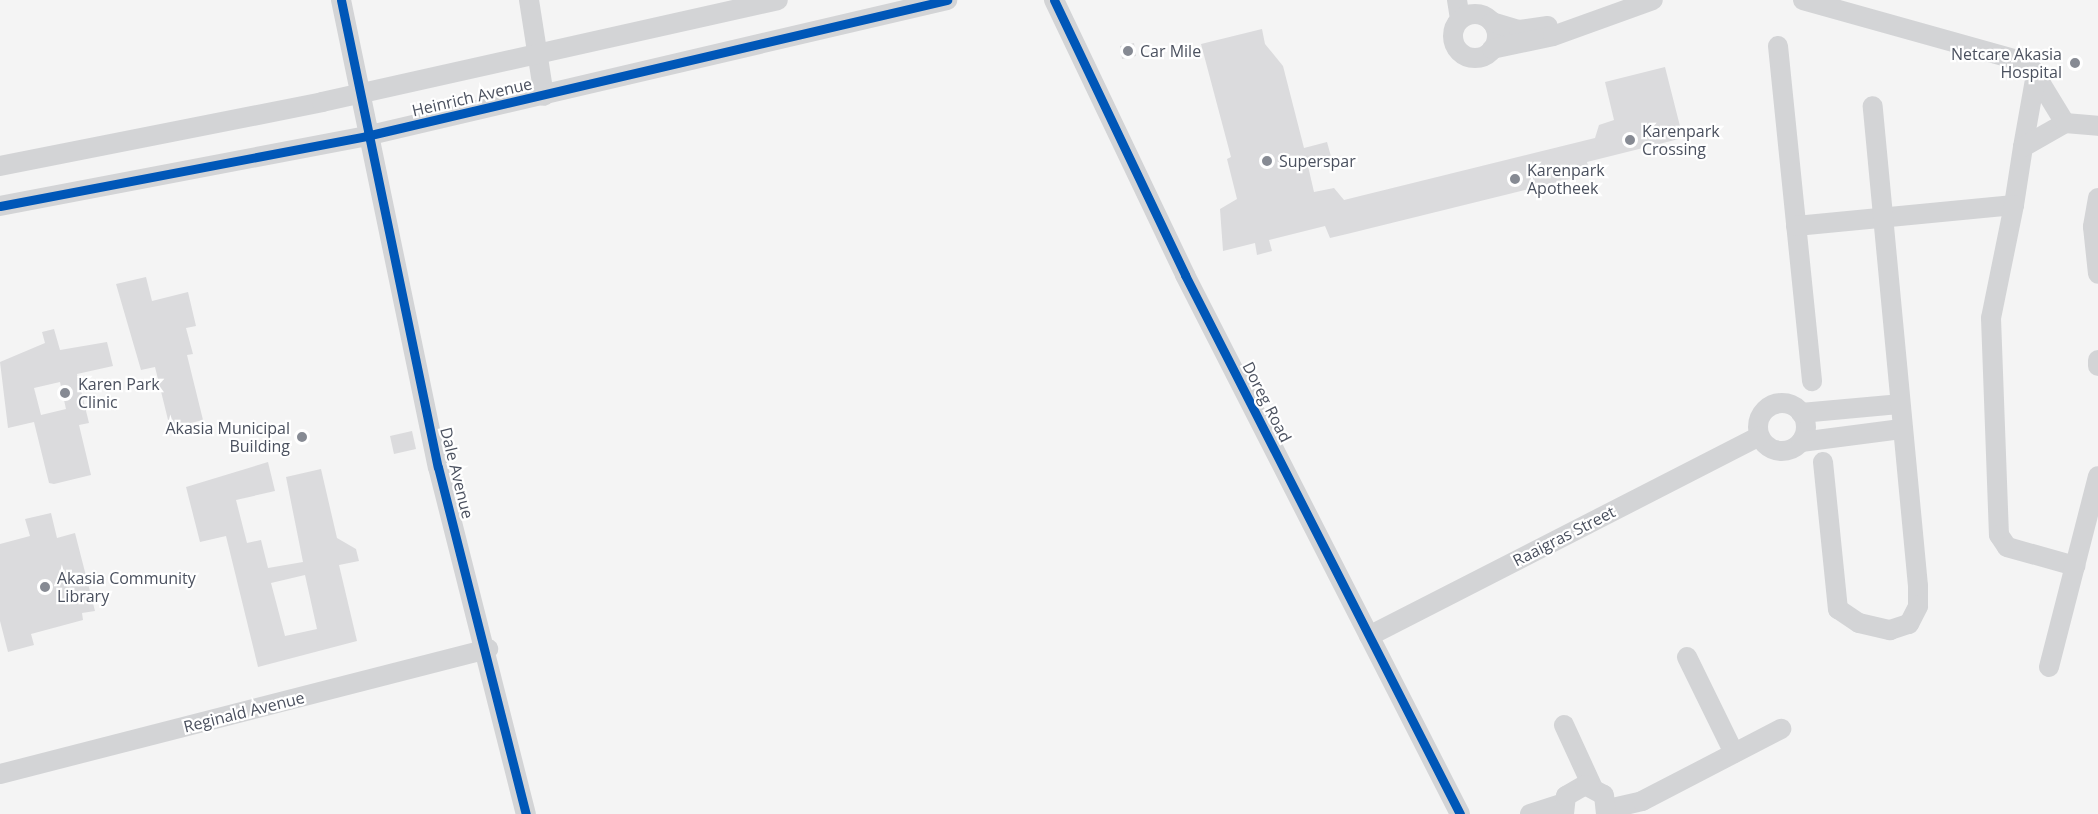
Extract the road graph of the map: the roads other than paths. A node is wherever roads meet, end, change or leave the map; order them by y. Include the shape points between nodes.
1 (341, 0) edge
2 (529, 0) edge
3 (778, 0) edge
4 (947, 0) edge
5 (1054, 0) edge
6 (1066, 0) edge
7 (1653, 0) edge
8 (1803, 0) edge
9 (1459, 10) edge
10 (1484, 12) edge
11 (1611, 13) junction
12 (1064, 21) junction
13 (1778, 46) dead end
14 (1492, 49) junction
15 (538, 54) junction
16 (2036, 75) junction
17 (357, 94) junction
18 (544, 96) junction
19 (1873, 106) dead end
20 (2066, 123) junction
21 (2098, 126) edge
22 (366, 136) junction
23 (2023, 147) junction
24 (0, 166) edge
25 (2098, 198) edge
26 (2014, 205) junction
27 (0, 206) edge
28 (1882, 216) junction
29 (1796, 226) junction
30 (2098, 274) edge
31 (2098, 360) edge
32 (2098, 366) edge
33 (1812, 381) dead end
34 (1899, 404) junction
35 (1801, 413) junction
36 (1901, 429) junction
37 (1759, 436) junction
38 (1801, 442) junction
39 (1823, 462) dead end
40 (2098, 476) edge
41 (2075, 566) junction
42 (1369, 636) junction
43 (488, 649) junction
44 (1687, 657) dead end
45 (2049, 667) dead end
46 (1564, 725) dead end
47 (1781, 729) dead end
48 (1734, 753) junction
49 (0, 774) edge
50 (1592, 786) junction
51 (1564, 808) edge
52 (1607, 812) edge
53 (526, 814) edge
54 (1460, 814) edge
55 (1530, 814) edge

1 - 17 street, Dale Avenue
2 - 15 street
3 - 15 street, Heinrich Avenue
4 - 18 street, Heinrich Avenue
5 - 12 street, Doreg Road
6 - 12 street
7 - 11 street
8 - 16 street via 2021,61
9 - 10 street
9 - 14 street via 1453,32 1460,52 1474,58
10 - 11 street via 1519,30
10 - 14 street via 1497,36
11 - 14 street via 1553,36
12 - 42 street, Doreg Road
13 - 29 street
15 - 17 street, Heinrich Avenue
15 - 18 street
16 - 20 street
16 - 23 street
17 - 22 street, Dale Avenue
17 - 24 street, Heinrich Avenue
18 - 22 street, Heinrich Avenue
19 - 28 street
20 - 21 street
20 - 23 street
22 - 27 street, Heinrich Avenue
22 - 43 street, Dale Avenue via 438,467
23 - 26 street
25 - 30 street via 2093,227
26 - 28 street
26 - 41 street via 1991,318 1999,535 2007,547
28 - 29 street
28 - 34 street
29 - 33 street
31 - 32 street
34 - 35 street
34 - 36 street
35 - 37 street via 1787,404 1770,406 1759,419
35 - 38 street via 1806,428
36 - 38 street
36 - 39 street via 1918,606 1914,618 1901,628 1848,620 1838,609
37 - 38 street via 1775,450
37 - 42 street, Raaigras Street
40 - 41 street
41 - 45 street
42 - 54 street, Doreg Road
43 - 49 street, Reginald Avenue
43 - 53 street, Dale Avenue
44 - 48 street
46 - 50 street
47 - 48 street
48 - 52 street via 1642,801
50 - 51 street via 1577,786
50 - 52 street via 1604,795
51 - 55 street

